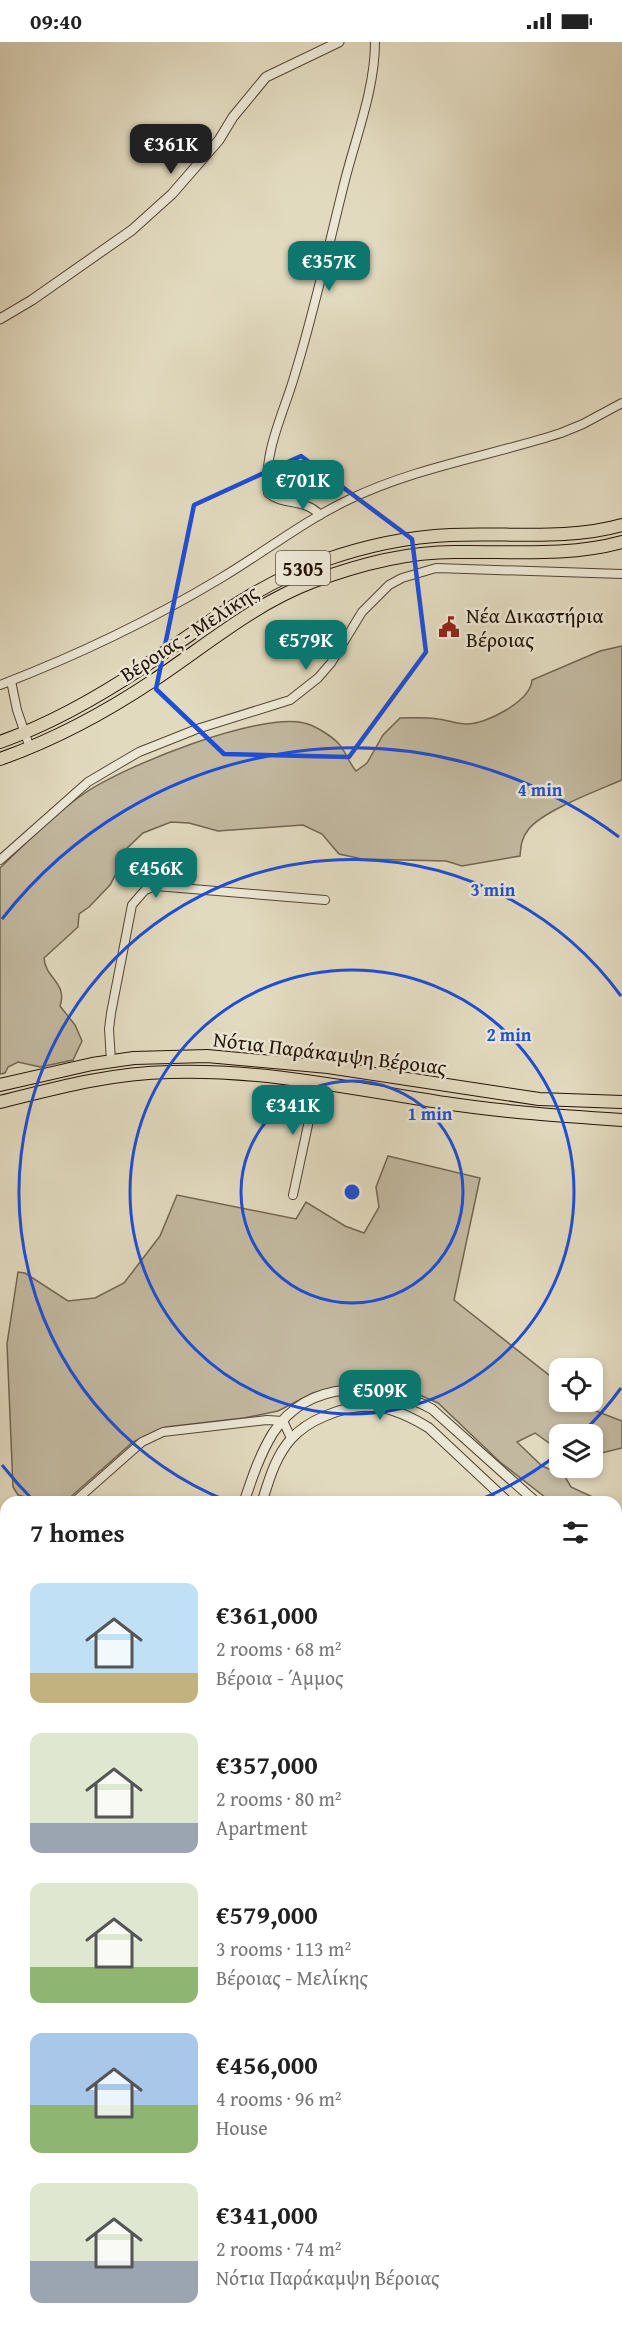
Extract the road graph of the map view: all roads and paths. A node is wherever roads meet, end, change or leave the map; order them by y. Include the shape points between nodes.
1 (339, 42) edge
2 (375, 42) edge
3 (0, 320) edge
4 (622, 403) edge
5 (320, 515) junction
6 (622, 525) edge
7 (622, 542) edge
8 (622, 574) edge
9 (11, 681) junction
10 (0, 685) edge
11 (23, 733) junction
12 (0, 742) edge
13 (30, 748) junction
14 (0, 759) edge
15 (0, 860) edge
16 (325, 900) dead end
17 (111, 1061) junction
18 (318, 1083) junction
19 (0, 1085) edge
20 (0, 1102) edge
21 (622, 1102) edge
22 (622, 1120) edge
23 (293, 1195) dead end
24 (283, 1421) junction
25 (291, 1438) junction
26 (81, 1496) edge
27 (246, 1496) edge
28 (264, 1496) edge
29 (502, 1496) edge
30 (529, 1496) edge

1 - 3 street via 266,77 172,194 132,230
2 - 5 street via 365,102 305,340 268,465 268,493 312,506
4 - 5 street via 561,433 401,478
5 - 9 street via 154,616
6 - 11 main road, Βέροιας - Μελίκης / 5305 via 576,534 405,539 327,559 260,589 120,682
7 - 13 main road, Βέροιας - Μελίκης / 5305 via 578,550 407,555 334,574 268,603 131,695
8 - 15 street via 436,567 402,578 372,601 331,663 290,700 139,752 88,782
9 - 10 street
9 - 11 street
11 - 12 main road, Βέροιας - Μελίκης / 5305
11 - 13 street
13 - 14 main road, Βέροιας - Μελίκης / 5305
16 - 17 street via 156,886 145,890 136,898 129,915 109,1029
17 - 19 main road, Νότια Παράκαμψη Βέροιας
17 - 21 main road, Νότια Παράκαμψη Βέροιας via 207,1056 328,1067 539,1099
18 - 20 main road, Νότια Παράκαμψη Βέροιας via 168,1071 96,1078
18 - 22 main road, Νότια Παράκαμψη Βέροιας via 535,1115
18 - 23 street
24 - 25 street
24 - 26 street via 163,1432 142,1442
24 - 27 street via 262,1454
24 - 30 street via 322,1395 342,1390 380,1390 413,1398 432,1409
25 - 28 street via 272,1469
25 - 29 street via 336,1411 377,1406 429,1428

